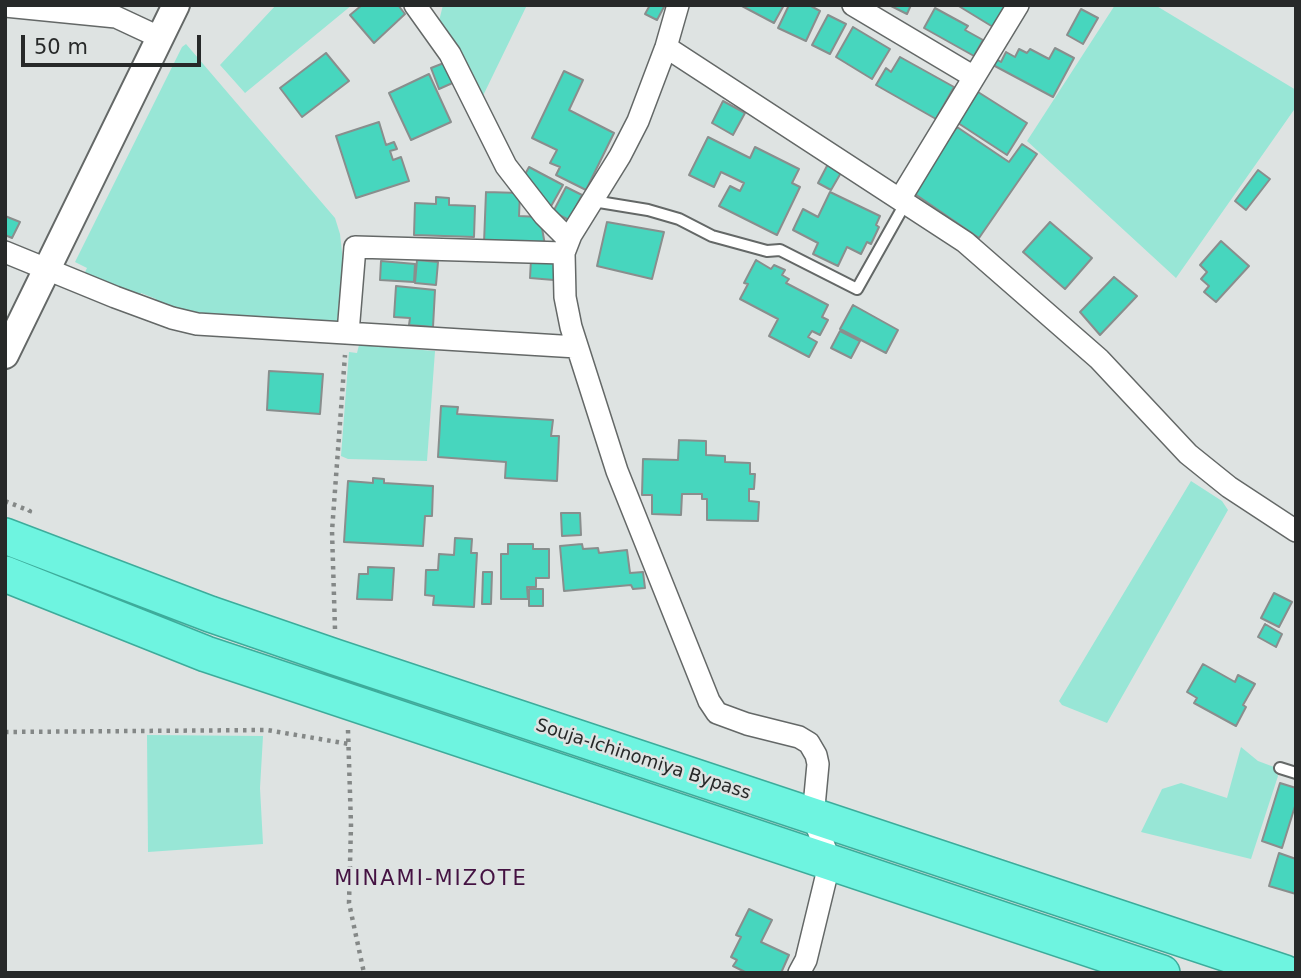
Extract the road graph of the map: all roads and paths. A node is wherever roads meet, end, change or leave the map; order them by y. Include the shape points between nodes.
1 (176, 5) edge
2 (415, 5) edge
3 (678, 5) edge
4 (853, 5) edge
5 (1018, 5) edge
6 (5, 6) edge
7 (161, 38) junction
8 (666, 47) junction
9 (974, 77) junction
10 (903, 200) junction
11 (593, 201) junction
12 (567, 247) junction
13 (5, 252) edge
14 (47, 269) junction
15 (348, 333) junction
16 (577, 347) junction
17 (5, 355) edge
18 (5, 501) edge
19 (16, 523) edge
20 (1296, 531) edge
21 (5, 574) edge
22 (335, 657) junction
23 (353, 703) junction
24 (5, 732) edge
25 (349, 744) junction
26 (1280, 768) dead end
27 (1296, 773) edge
28 (813, 817) junction
29 (830, 861) junction
30 (364, 973) edge
31 (799, 973) edge
32 (1161, 973) edge
33 (1284, 973) edge

1 - 7 street
2 - 12 street via 450,54 506,166
3 - 8 street
4 - 9 street
5 - 9 street
6 - 7 street via 116,17
7 - 14 street
8 - 10 street
8 - 11 street via 638,121
9 - 10 street
10 - 11 lane via 857,289 780,250 767,251 712,236 648,210
10 - 20 street via 965,242 1099,359 1188,454
11 - 12 street
12 - 15 street via 355,247
12 - 16 street via 565,298
13 - 14 street
14 - 15 street via 197,324
14 - 17 street
15 - 16 street
15 - 22 path via 332,531
16 - 28 street via 617,471 709,701 717,713 809,743 818,765
18 - 19 path
19 - 22 highway, Souja-Ichinomiya Bypass via 209,614
21 - 23 highway, Souja-Ichinomiya Bypass via 206,654
22 - 28 highway, Souja-Ichinomiya Bypass
23 - 25 path
23 - 29 highway, Souja-Ichinomiya Bypass
24 - 25 path via 267,730
25 - 30 path via 349,903
26 - 27 lane
28 - 29 street
28 - 33 highway, Souja-Ichinomiya Bypass
29 - 31 street
29 - 32 highway, Souja-Ichinomiya Bypass

